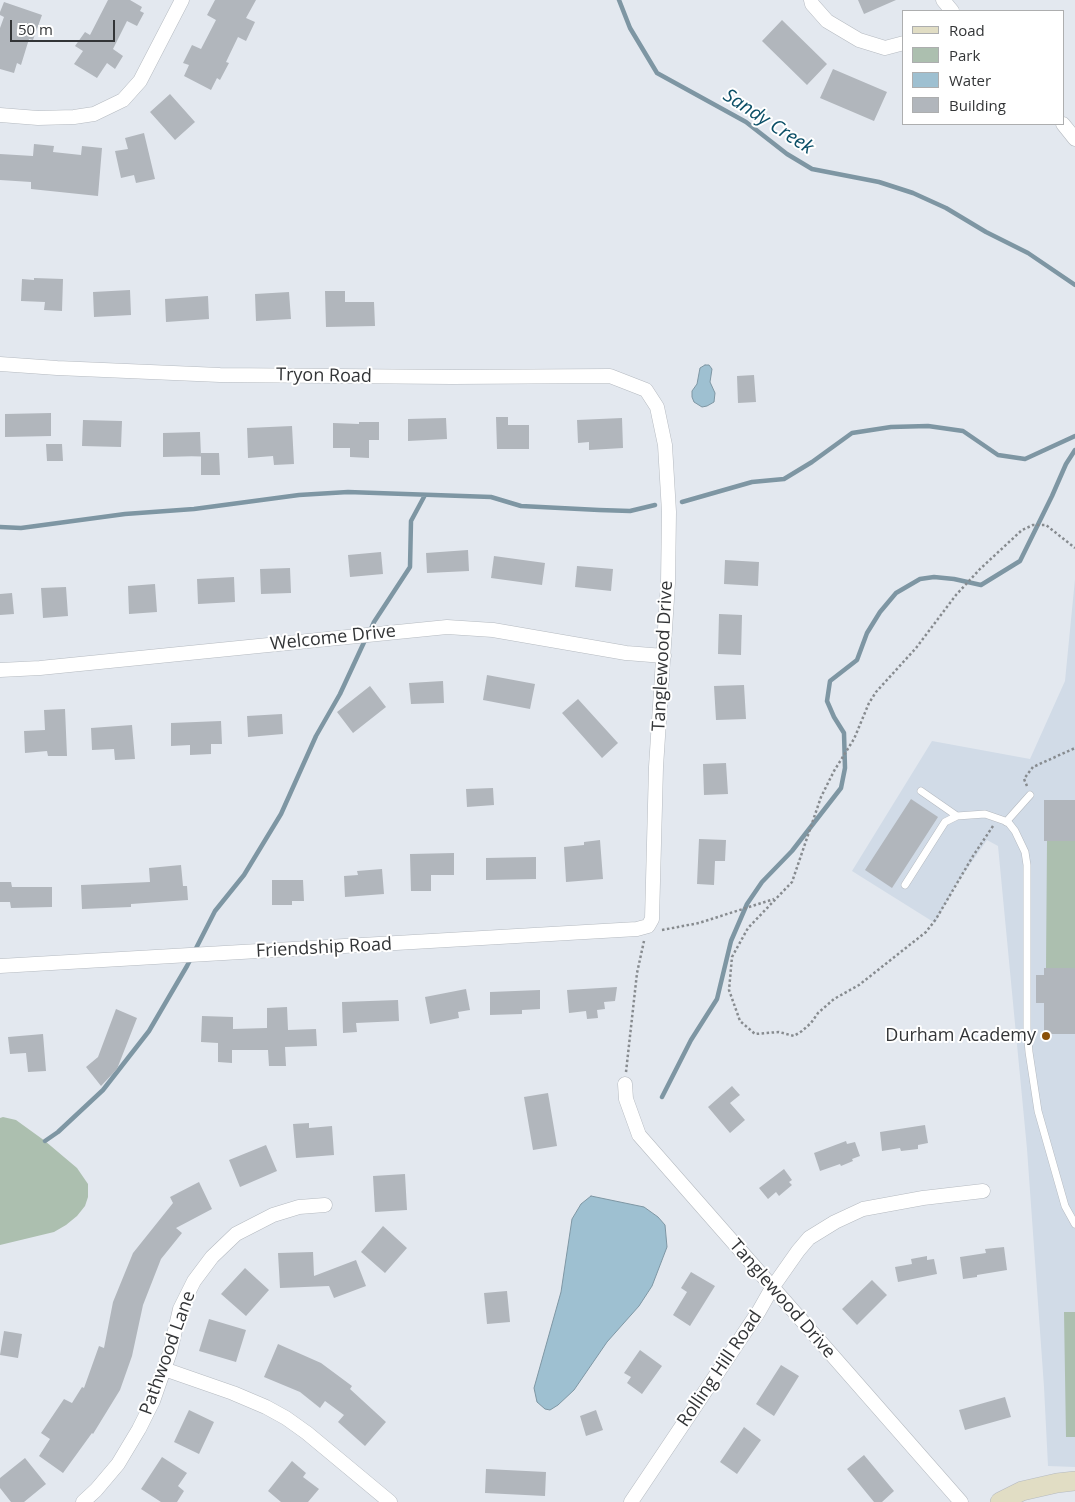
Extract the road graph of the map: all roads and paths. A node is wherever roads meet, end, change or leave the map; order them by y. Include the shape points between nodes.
1 (182, 0) edge
2 (811, 0) edge
3 (902, 44) edge
4 (0, 115) edge
5 (1064, 125) edge
6 (1075, 139) edge
7 (0, 364) edge
8 (646, 390) joint
9 (1075, 548) edge
10 (664, 656) junction
11 (0, 670) edge
12 (1075, 748) edge
13 (920, 791) dead end
14 (1030, 795) joint
15 (957, 816) junction
16 (1006, 821) junction
17 (905, 885) dead end
18 (775, 898) junction
19 (648, 926) junction
20 (0, 966) edge
21 (625, 1084) joint
22 (983, 1191) dead end
23 (324, 1206) dead end
24 (1075, 1224) edge
25 (772, 1288) junction
26 (164, 1369) junction
27 (1075, 1481) edge
28 (83, 1502) edge
29 (390, 1502) edge
30 (631, 1502) edge
31 (961, 1502) edge
32 (1000, 1502) edge

1 - 4 street via 140,81 122,100 94,114 74,117
2 - 3 street via 827,20 859,40 885,48
5 - 6 street
7 - 8 street, Tryon Road via 220,375 610,376
8 - 10 street, Tanglewood Drive via 657,407 662,425 668,476
9 - 18 path via 1046,525 1033,525 1022,530 956,595 869,703 854,739 821,797 792,882
10 - 11 street, Welcome Drive via 626,653 493,630 447,627
10 - 19 street, Tanglewood Drive via 656,767 652,919
12 - 14 path via 1033,767 1024,779
13 - 15 lane
14 - 16 lane
15 - 16 lane via 985,814
15 - 17 lane via 945,822
16 - 18 path via 991,827 926,932 859,985 834,999 794,1036 779,1032 755,1034 740,1020 729,990 732,957 748,928
16 - 24 lane via 1015,831 1027,865 1027,1030 1038,1111 1065,1206
18 - 19 path via 663,931
19 - 20 street, Friendship Road
19 - 21 path via 636,973
21 - 25 street, Tanglewood Drive via 626,1099 639,1135
22 - 25 street, Rolling Hill Road via 863,1209 846,1216 809,1238
23 - 26 street, Pathwood Lane via 299,1207 273,1215 236,1234 212,1257 194,1281 180,1309
25 - 30 street, Rolling Hill Road via 760,1311
25 - 31 street, Tanglewood Drive
26 - 28 street, Pathwood Lane via 153,1401 118,1464
26 - 29 street via 233,1393 286,1418
27 - 32 street via 1022,1491

